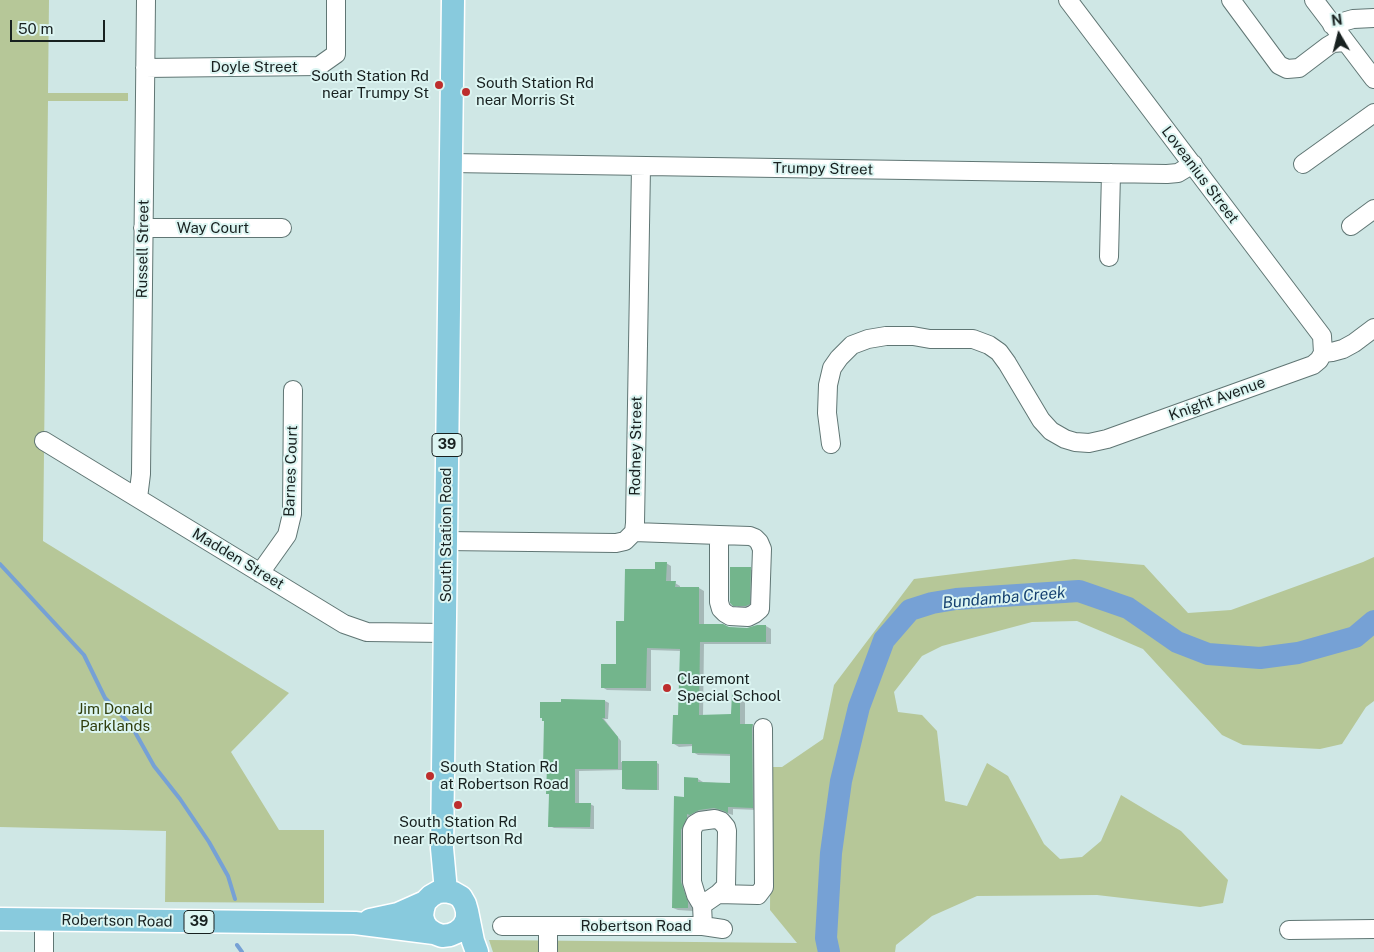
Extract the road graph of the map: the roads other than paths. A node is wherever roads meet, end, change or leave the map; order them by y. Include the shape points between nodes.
1 (146, 0) edge
2 (336, 0) edge
3 (453, 0) edge
4 (1068, 0) edge
5 (1231, 0) edge
6 (1314, 0) edge
7 (1374, 18) edge
8 (1332, 25) junction
9 (1345, 42) junction
10 (145, 68) junction
11 (1374, 79) edge
12 (1374, 113) edge
13 (451, 163) junction
14 (1193, 164) junction
15 (1303, 164) dead end
16 (641, 167) junction
17 (1111, 173) junction
18 (1374, 209) edge
19 (1350, 226) dead end
20 (143, 228) junction
21 (282, 228) dead end
22 (1110, 257) dead end
23 (1374, 328) edge
24 (1323, 352) junction
25 (293, 390) dead end
26 (44, 441) dead end
27 (831, 444) dead end
28 (138, 498) junction
29 (634, 532) junction
30 (719, 535) junction
31 (445, 541) junction
32 (260, 573) junction
33 (445, 633) junction
34 (763, 728) dead end
35 (446, 891) junction
36 (718, 894) junction
37 (425, 902) junction
38 (702, 905) junction
39 (467, 911) junction
40 (0, 919) edge
41 (44, 920) junction
42 (355, 923) junction
43 (502, 926) dead end
44 (548, 926) junction
45 (703, 926) junction
46 (723, 929) dead end
47 (1374, 929) edge
48 (1288, 930) dead end
49 (447, 940) edge
50 (44, 952) edge
51 (477, 952) edge
52 (548, 952) edge

1 - 10 street, Russell Street
2 - 10 street, Doyle Street via 336,54 318,66
3 - 13 main road, South Station Road / 39
4 - 14 street, Loveanius Street
5 - 9 street via 1279,65 1287,69 1299,68 1328,46
6 - 8 street
7 - 8 street
8 - 9 street
9 - 11 street
10 - 20 street, Russell Street
12 - 15 street
13 - 16 street, Trumpy Street
13 - 31 main road, South Station Road / 39
14 - 17 street, Trumpy Street via 1178,173
14 - 24 street, Loveanius Street via 1322,336
16 - 17 street, Trumpy Street
16 - 29 street, Rodney Street
17 - 22 street
18 - 19 street
20 - 21 street, Way Court
20 - 28 street, Russell Street via 141,474
23 - 24 street, Knight Avenue via 1354,343 1332,352
24 - 27 street, Knight Avenue via 1312,365 1089,443 1065,439 1051,431 1041,420 1008,363 989,345 973,339 868,338 852,345 832,368 827,413
25 - 32 street, Barnes Court via 292,514 287,535
26 - 28 street, Madden Street
28 - 32 street, Madden Street
29 - 30 street
29 - 31 street via 630,538 616,543
30 - 30 street via 750,536 759,542 762,549 760,609 754,614 730,616 721,609
31 - 33 main road, South Station Road / 39
32 - 33 street, Madden Street via 344,624 367,632
33 - 35 main road, South Station Road / 39 via 442,848
34 - 36 street via 764,887 758,894
35 - 37 main road, 39 via 438,892
35 - 39 main road via 461,897
36 - 38 street
36 - 38 street via 726,886 727,831 721,821 700,820 692,830 692,882
37 - 42 main road, Robertson Road / 39 via 398,914
37 - 49 main road via 424,923
38 - 45 street
39 - 49 main road via 463,927
39 - 51 main road
40 - 41 main road, Robertson Road / 39
41 - 42 main road, Robertson Road / 39
41 - 50 street
42 - 49 main road, Robertson Road / 39
43 - 44 street, Robertson Road
44 - 45 street, Robertson Road
44 - 52 street
45 - 46 street, Robertson Road
47 - 48 street

